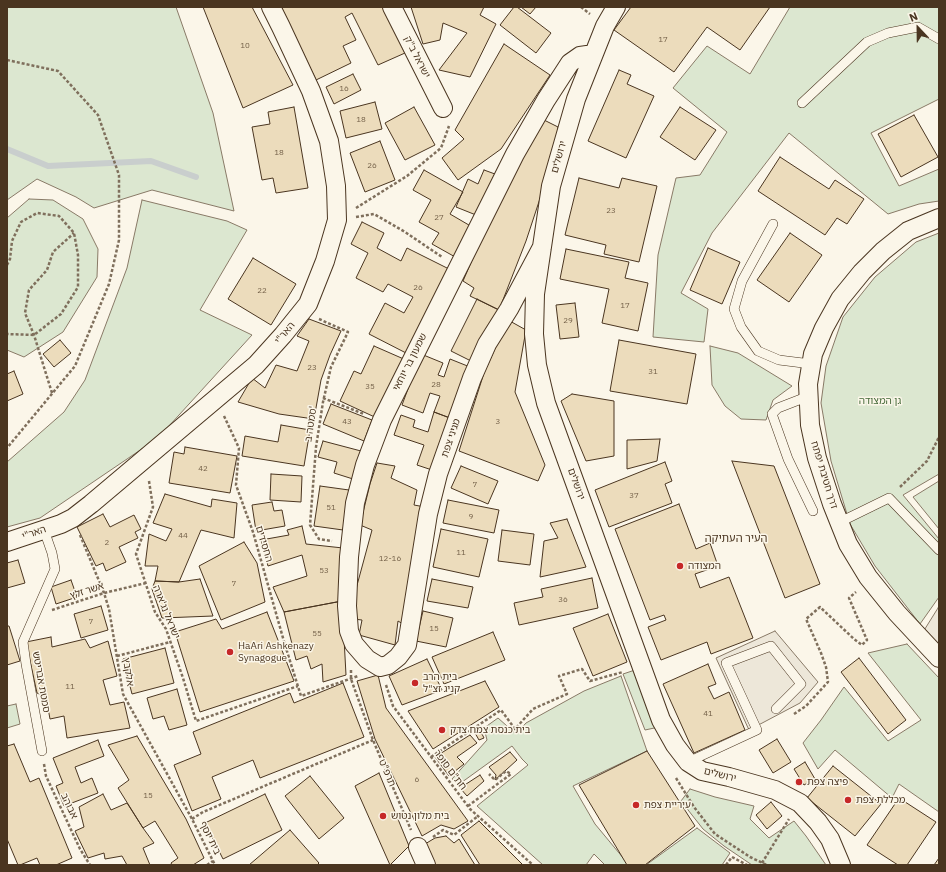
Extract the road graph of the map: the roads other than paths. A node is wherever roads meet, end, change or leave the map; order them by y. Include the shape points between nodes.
1 (271, 7) edge
2 (392, 7) edge
3 (616, 7) edge
4 (939, 39) edge
5 (592, 58) junction
6 (802, 103) dead end
7 (443, 108) road end
8 (939, 218) edge
9 (772, 224) dead end
10 (542, 247) junction
11 (811, 364) junction
12 (809, 396) junction
13 (813, 511) dead end
14 (840, 522) junction
15 (44, 530) junction
16 (7, 542) edge
17 (939, 550) edge
18 (939, 658) edge
19 (380, 667) joint
20 (776, 709) dead end
21 (42, 751) road end
22 (688, 762) junction
23 (418, 847) road end
24 (426, 865) edge
25 (841, 865) edge

1 - 15 street, האר"י via 311,91 329,141 336,186 337,220 325,261 308,304 256,365 216,400 73,518
2 - 7 street, ישראל ב"ק
3 - 5 street, ירושלים
4 - 6 lane via 918,27 888,33 867,42
5 - 10 street, ירושלים via 576,99 551,186
5 - 19 street, שמעון בר יוחאי via 587,55 580,56 570,63 546,100 516,154 382,420 365,464 355,503 347,606 349,632 354,644
8 - 11 street, דרך חטיבת יפתח via 908,231 862,272 840,299 824,328
9 - 11 lane via 742,281 734,309 741,327 758,351 779,360
10 - 19 street, מגיני צפת via 472,378 438,474 428,514 407,645 398,658
10 - 22 street, ירושלים via 535,294 534,334 537,365 546,403 661,720
11 - 12 street, דרך חטיבת יפתח
12 - 13 lane via 778,408 772,414 788,459
12 - 14 street, דרך חטיבת יפתח via 810,425 817,458
14 - 17 lane via 889,498
14 - 18 street, דרך חטיבת יפתח via 848,544 868,577
15 - 16 street, האר"י
15 - 21 lane, סמטת אבריטש via 55,569 23,642
20 - 22 lane via 801,684 771,646 726,662 756,730
22 - 25 street, ירושלים via 702,771 775,790 800,803 830,839
23 - 24 street

